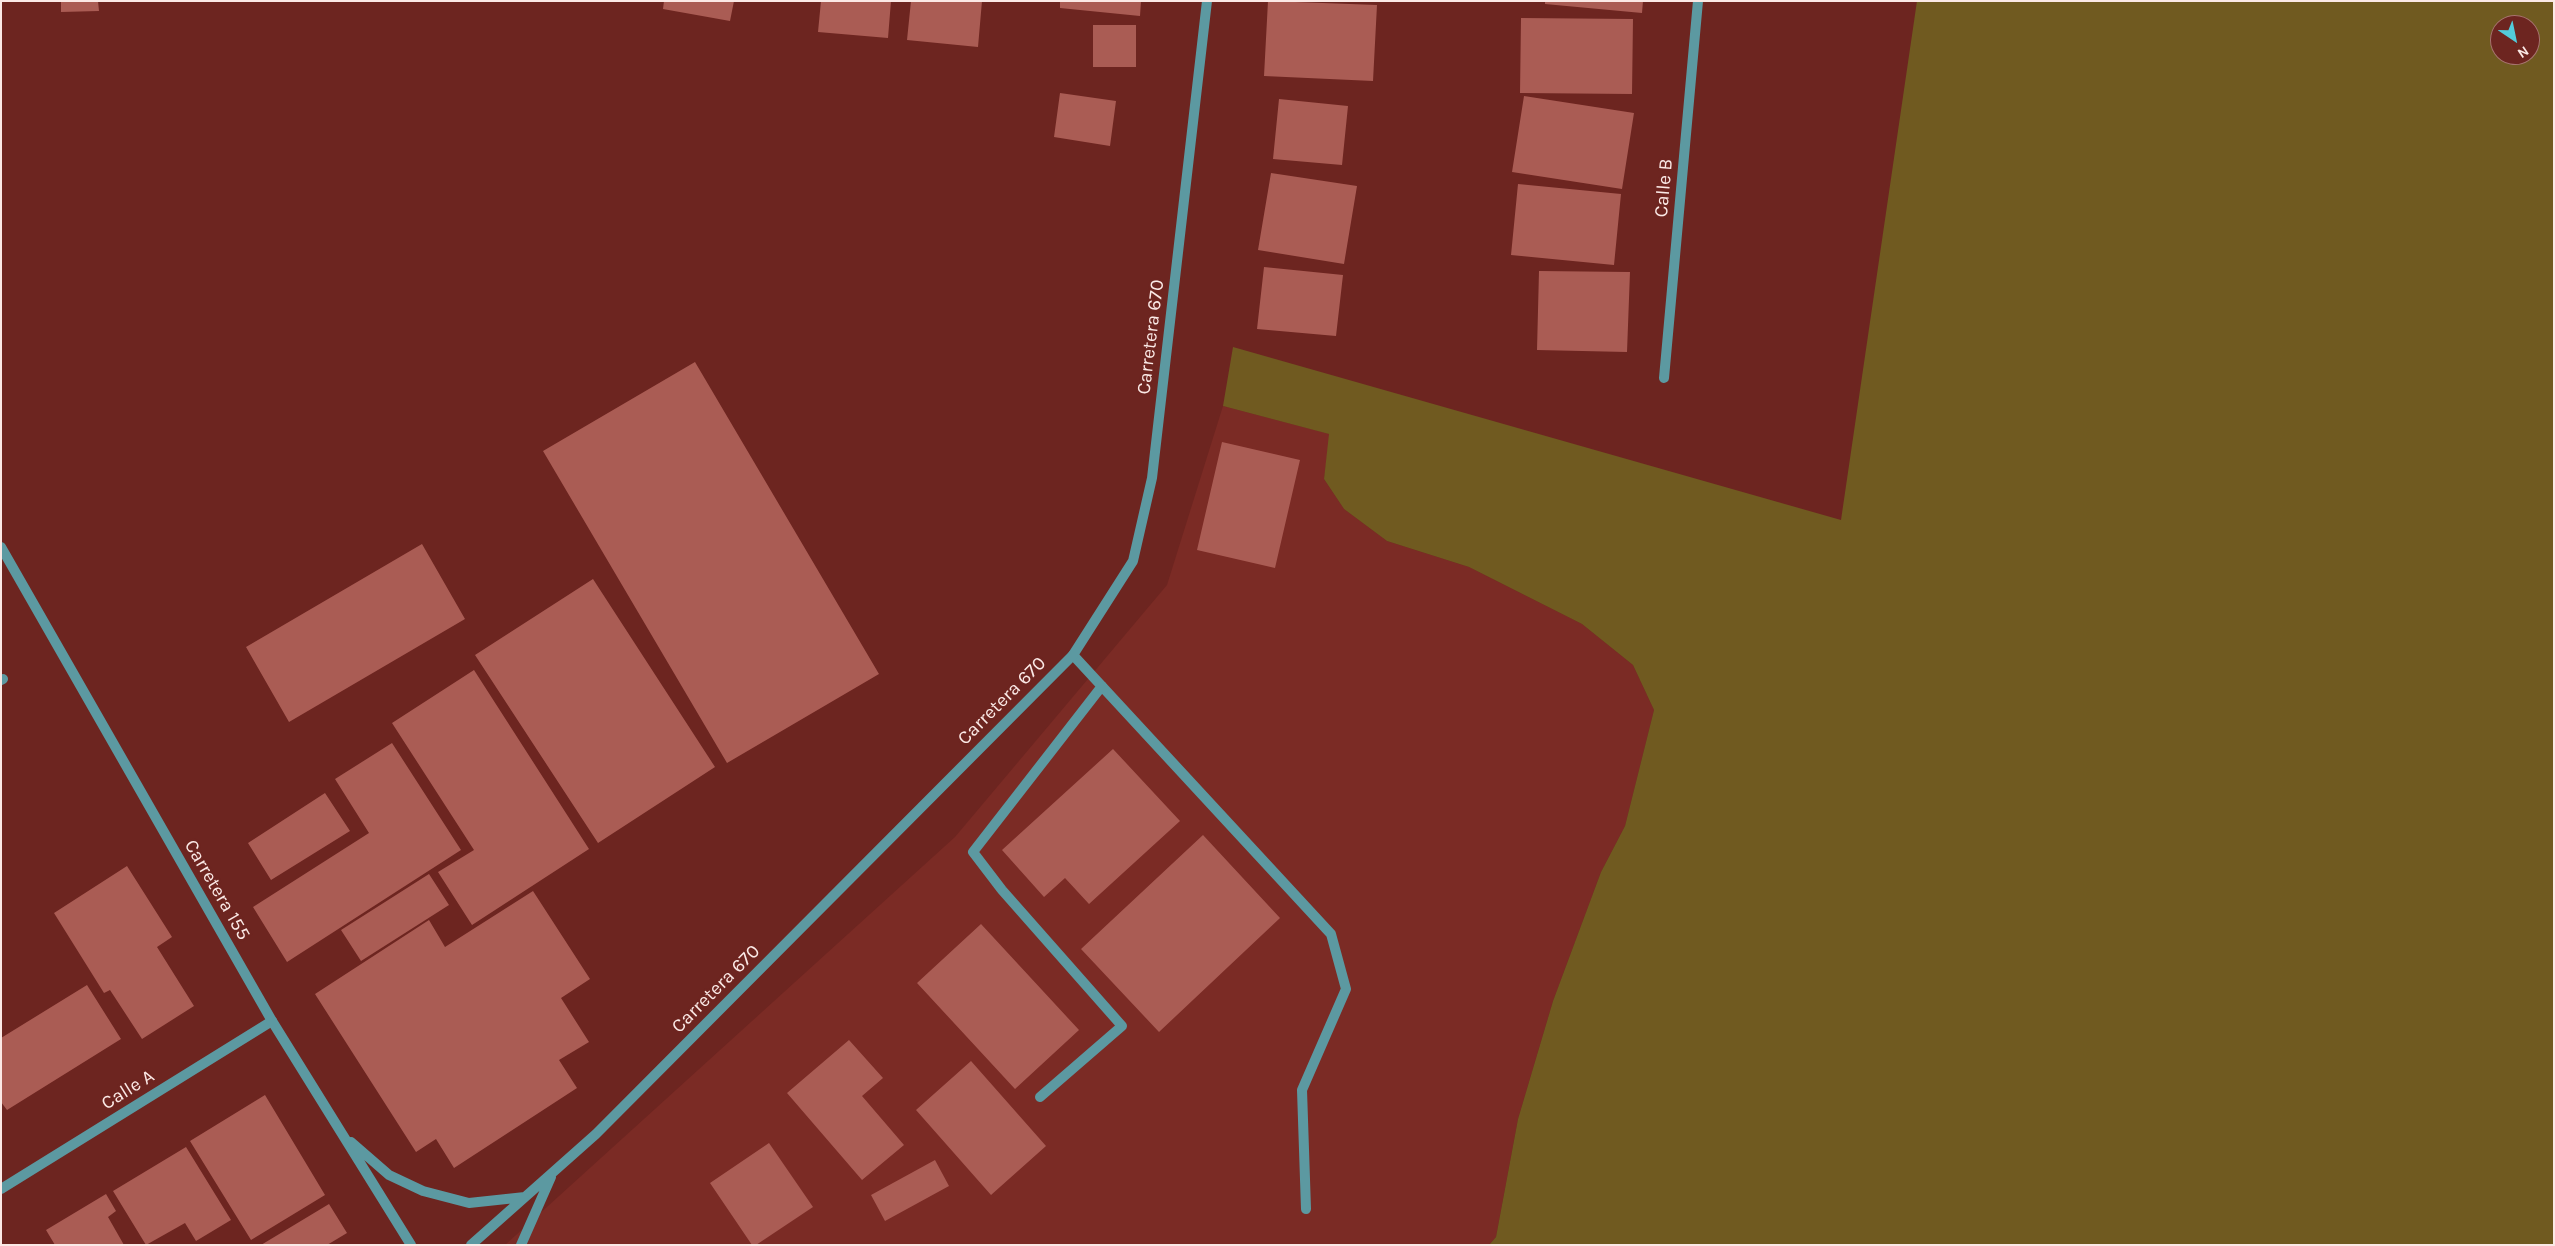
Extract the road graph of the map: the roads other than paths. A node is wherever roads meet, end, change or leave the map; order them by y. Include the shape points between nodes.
1 (1207, 1) edge
2 (1698, 1) edge
3 (1664, 378) dead end
4 (1, 547) edge
5 (1073, 655) junction
6 (1102, 686) junction
7 (272, 1021) junction
8 (1040, 1097) dead end
9 (344, 1135) junction
10 (553, 1172) junction
11 (1, 1190) edge
12 (525, 1197) junction
13 (1306, 1208) dead end
14 (411, 1245) edge
15 (471, 1245) edge
16 (521, 1245) edge

1 - 5 street, Carretera 670 via 1152,478 1134,561
2 - 3 street, Calle B
4 - 7 street, Carretera 155
5 - 6 street
5 - 10 street, Carretera 670 via 596,1134
6 - 8 street via 973,852 1002,890 1122,1026
6 - 13 street via 1331,934 1346,989 1302,1090
7 - 9 street, Carretera 155
7 - 11 street, Calle A
9 - 12 street via 390,1175 423,1191 469,1203
9 - 14 street, Carretera 155
10 - 12 street, Carretera 670
10 - 16 street
12 - 15 street, Carretera 670

